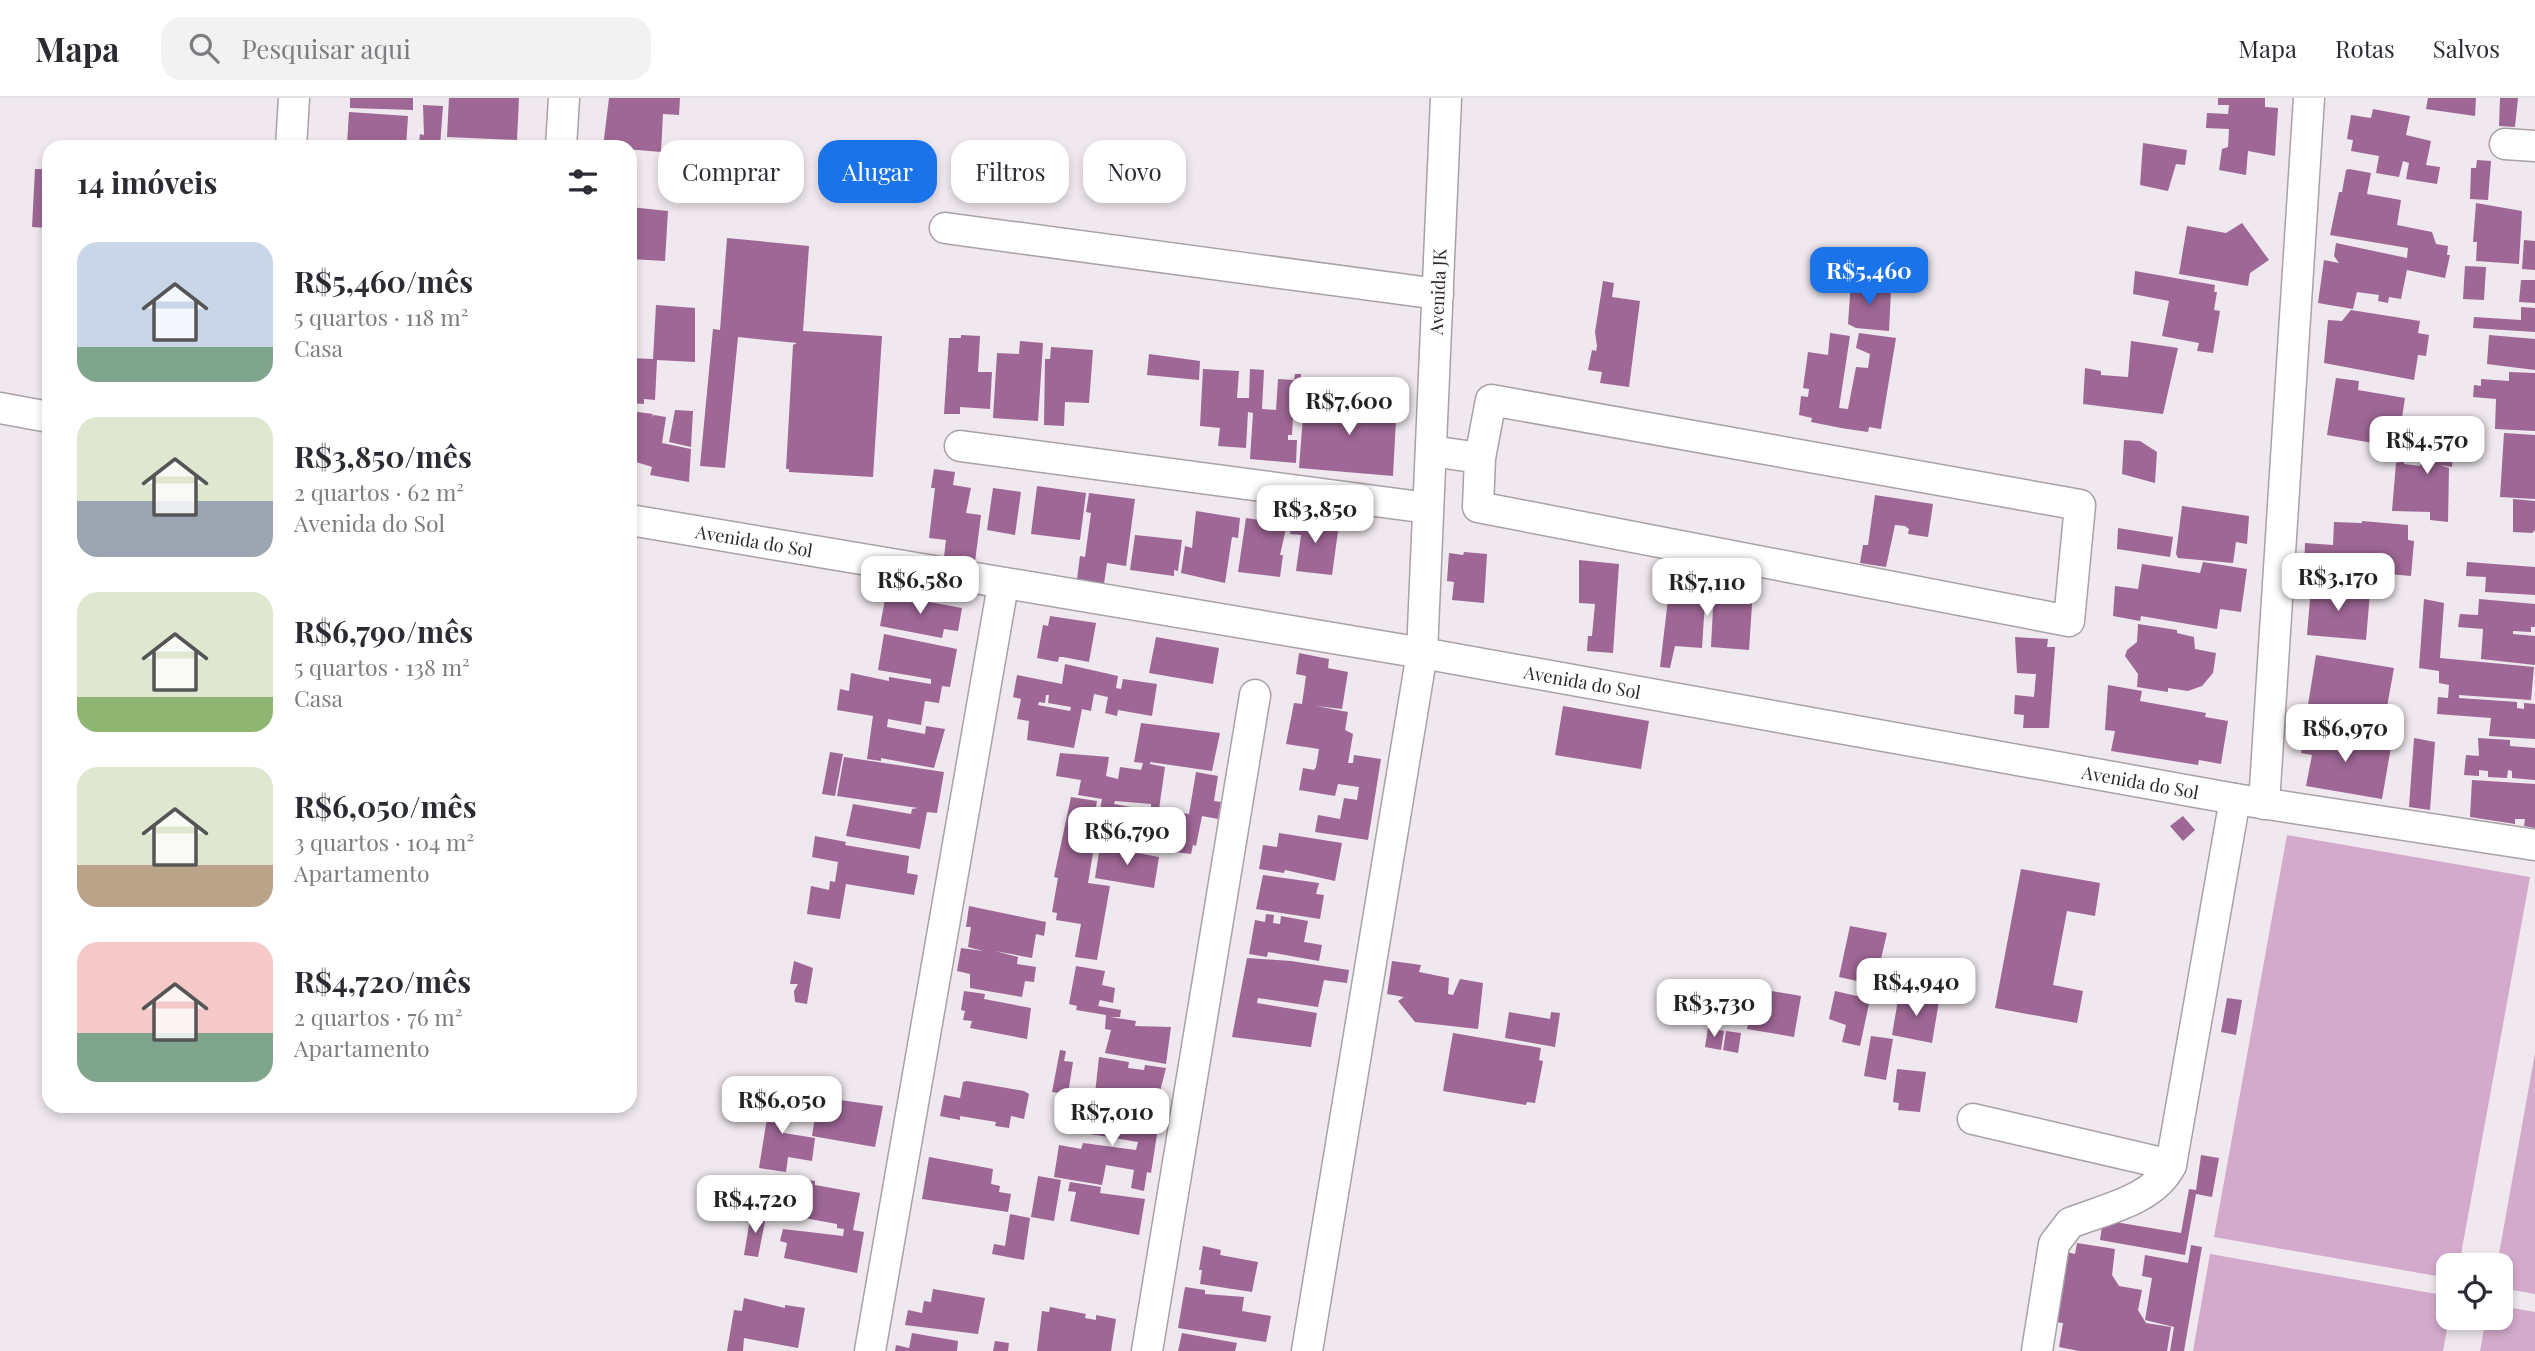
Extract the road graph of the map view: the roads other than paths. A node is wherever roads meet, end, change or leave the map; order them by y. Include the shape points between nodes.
1 (294, 98) edge
2 (564, 98) edge
3 (1446, 98) edge
4 (2309, 98) edge
5 (291, 140) edge
6 (561, 140) edge
7 (2505, 144) dead end
8 (2535, 146) edge
9 (945, 228) dead end
10 (1438, 294) junction
11 (0, 408) edge
12 (42, 416) edge
13 (960, 446) dead end
14 (1431, 451) junction
15 (1480, 458) junction
16 (1429, 508) junction
17 (637, 521) edge
18 (1003, 585) junction
19 (1422, 653) junction
20 (1255, 695) dead end
21 (2249, 802) junction
22 (2535, 845) edge
23 (1973, 1119) dead end
24 (2171, 1165) junction
25 (870, 1351) edge
26 (1147, 1351) edge
27 (1307, 1351) edge
28 (2037, 1351) edge

1 - 5 street
2 - 6 street
3 - 10 street, Avenida JK
4 - 21 street
7 - 8 street
9 - 10 street
10 - 14 street, Avenida JK
11 - 12 street
13 - 16 street
14 - 15 street
14 - 16 street, Avenida JK
15 - 15 street via 1491,400 2080,505 2069,621 1478,507
16 - 19 street, Avenida JK
17 - 18 street, Avenida do Sol
18 - 19 street, Avenida do Sol
18 - 25 street
19 - 21 street, Avenida do Sol
19 - 27 street, Avenida JK
20 - 26 street
21 - 22 street, Avenida do Sol
21 - 24 street
23 - 24 street
24 - 28 street via 2163,1181 2151,1190 2070,1223 2061,1232 2054,1244

